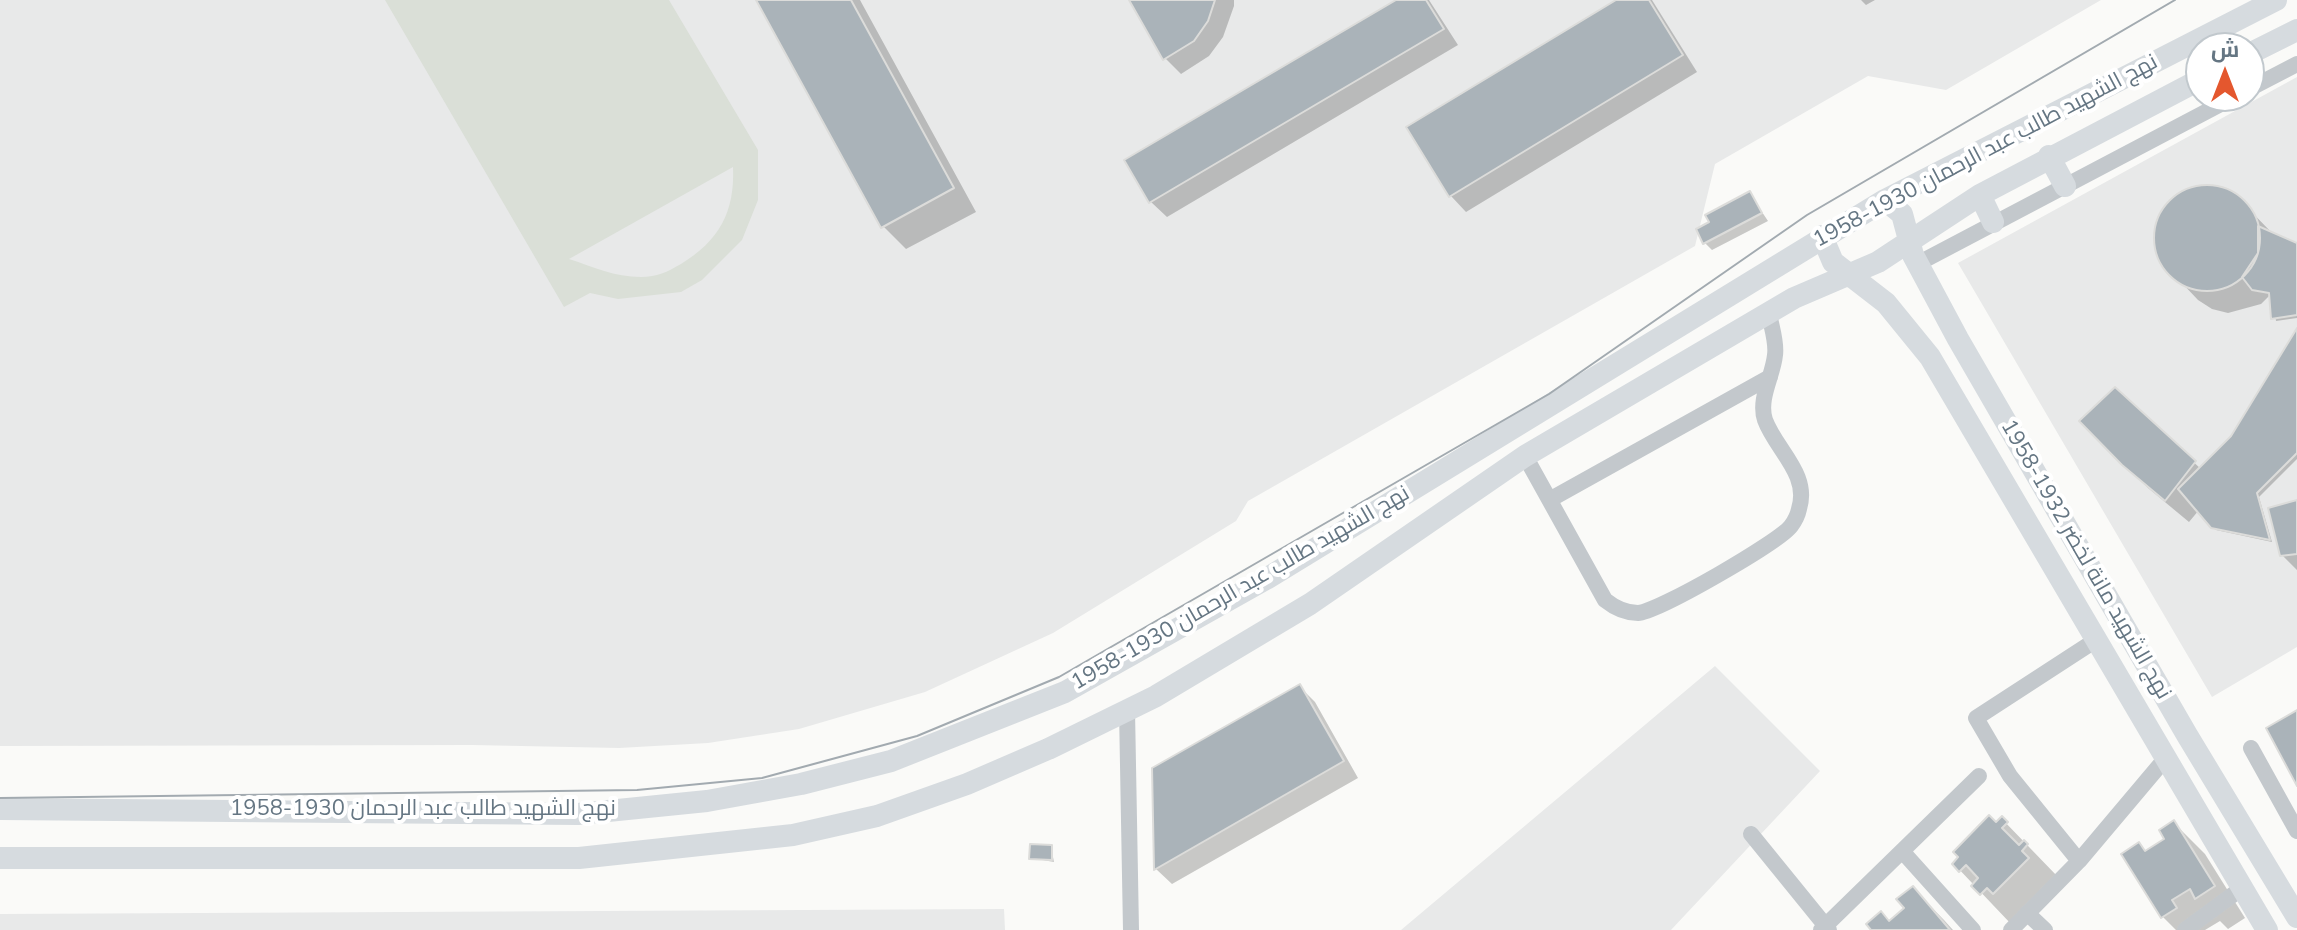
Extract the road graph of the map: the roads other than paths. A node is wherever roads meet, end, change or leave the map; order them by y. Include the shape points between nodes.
1 (2276, 0) edge
2 (2297, 30) edge
3 (2265, 46) edge
4 (2297, 64) edge
5 (2265, 81) edge
6 (2185, 87) edge
7 (2206, 112) edge
8 (2049, 156) junction
9 (2065, 186) junction
10 (1980, 195) junction
11 (1885, 200) junction
12 (1993, 222) junction
13 (1822, 236) junction
14 (1910, 242) junction
15 (1917, 264) junction
16 (1850, 274) junction
17 (1769, 313) junction
18 (1958, 339) junction
19 (1930, 357) junction
20 (1770, 377) junction
21 (1525, 456) junction
22 (1551, 499) junction
23 (2096, 640) junction
24 (1127, 710) junction
25 (2251, 748) dead end
26 (2165, 759) junction
27 (1979, 776) dead end
28 (0, 809) edge
29 (2297, 831) edge
30 (1751, 834) dead end
31 (1902, 851) junction
32 (0, 858) edge
33 (2079, 861) junction
34 (2242, 888) junction
35 (2027, 913) junction
36 (2297, 917) edge
37 (1825, 929) edge
38 (1131, 930) edge
39 (1973, 930) edge
40 (2011, 930) edge
41 (2045, 930) edge
42 (2185, 930) edge
43 (2267, 930) edge

1 - 11 main road, نهج الشهيد طالب عبد الرحمان 1930-1958
2 - 3 main road
4 - 5 street
6 - 8 main road, نهج الشهيد طالب عبد الرحمان 1930-1958
7 - 9 street
8 - 9 main road
8 - 10 main road, نهج الشهيد طالب عبد الرحمان 1930-1958
9 - 12 street
10 - 12 main road
10 - 14 main road, نهج الشهيد طالب عبد الرحمان 1930-1958
11 - 13 main road, نهج الشهيد طالب عبد الرحمان 1930-1958
11 - 14 main road, نهج الشهيد مانة لخضر 1932-1958 via 1902,214
12 - 15 street
13 - 16 main road, نهج الشهيد مانة لخضر 1932-1958 via 1833,262
13 - 28 main road, نهج الشهيد طالب عبد الرحمان 1930-1958 via 1213,609 1065,692 891,761 707,801 578,814
14 - 15 main road, نهج الشهيد مانة لخضر 1932-1958
14 - 16 main road, نهج الشهيد طالب عبد الرحمان 1930-1958
15 - 18 main road, نهج الشهيد مانة لخضر 1932-1958
16 - 17 main road, نهج الشهيد طالب عبد الرحمان 1930-1958
16 - 19 main road, نهج الشهيد مانة لخضر 1932-1958 via 1898,315
17 - 20 street via 1776,350
17 - 21 main road, نهج الشهيد طالب عبد الرحمان 1930-1958
18 - 19 main road
18 - 36 main road, نهج الشهيد مانة لخضر 1932-1958
19 - 23 main road, نهج الشهيد مانة لخضر 1932-1958
20 - 22 street
20 - 22 street via 1765,420 1797,474 1799,509 1791,526 1774,540 1690,590 1650,611 1615,607 1598,590
21 - 22 street
21 - 24 main road, نهج الشهيد طالب عبد الرحمان 1930-1958 via 1310,604
23 - 26 main road, نهج الشهيد مانة لخضر 1932-1958
23 - 33 street via 1976,718 2010,776
24 - 32 main road, نهج الشهيد طالب عبد الرحمان 1930-1958 via 981,778 877,816 752,840 579,858
24 - 38 street
25 - 29 street
26 - 33 street
26 - 34 main road, نهج الشهيد مانة لخضر 1932-1958
27 - 31 street
30 - 37 street
31 - 37 street
31 - 39 street
33 - 35 street
34 - 42 street
34 - 43 main road, نهج الشهيد مانة لخضر 1932-1958
35 - 40 street
35 - 41 street

